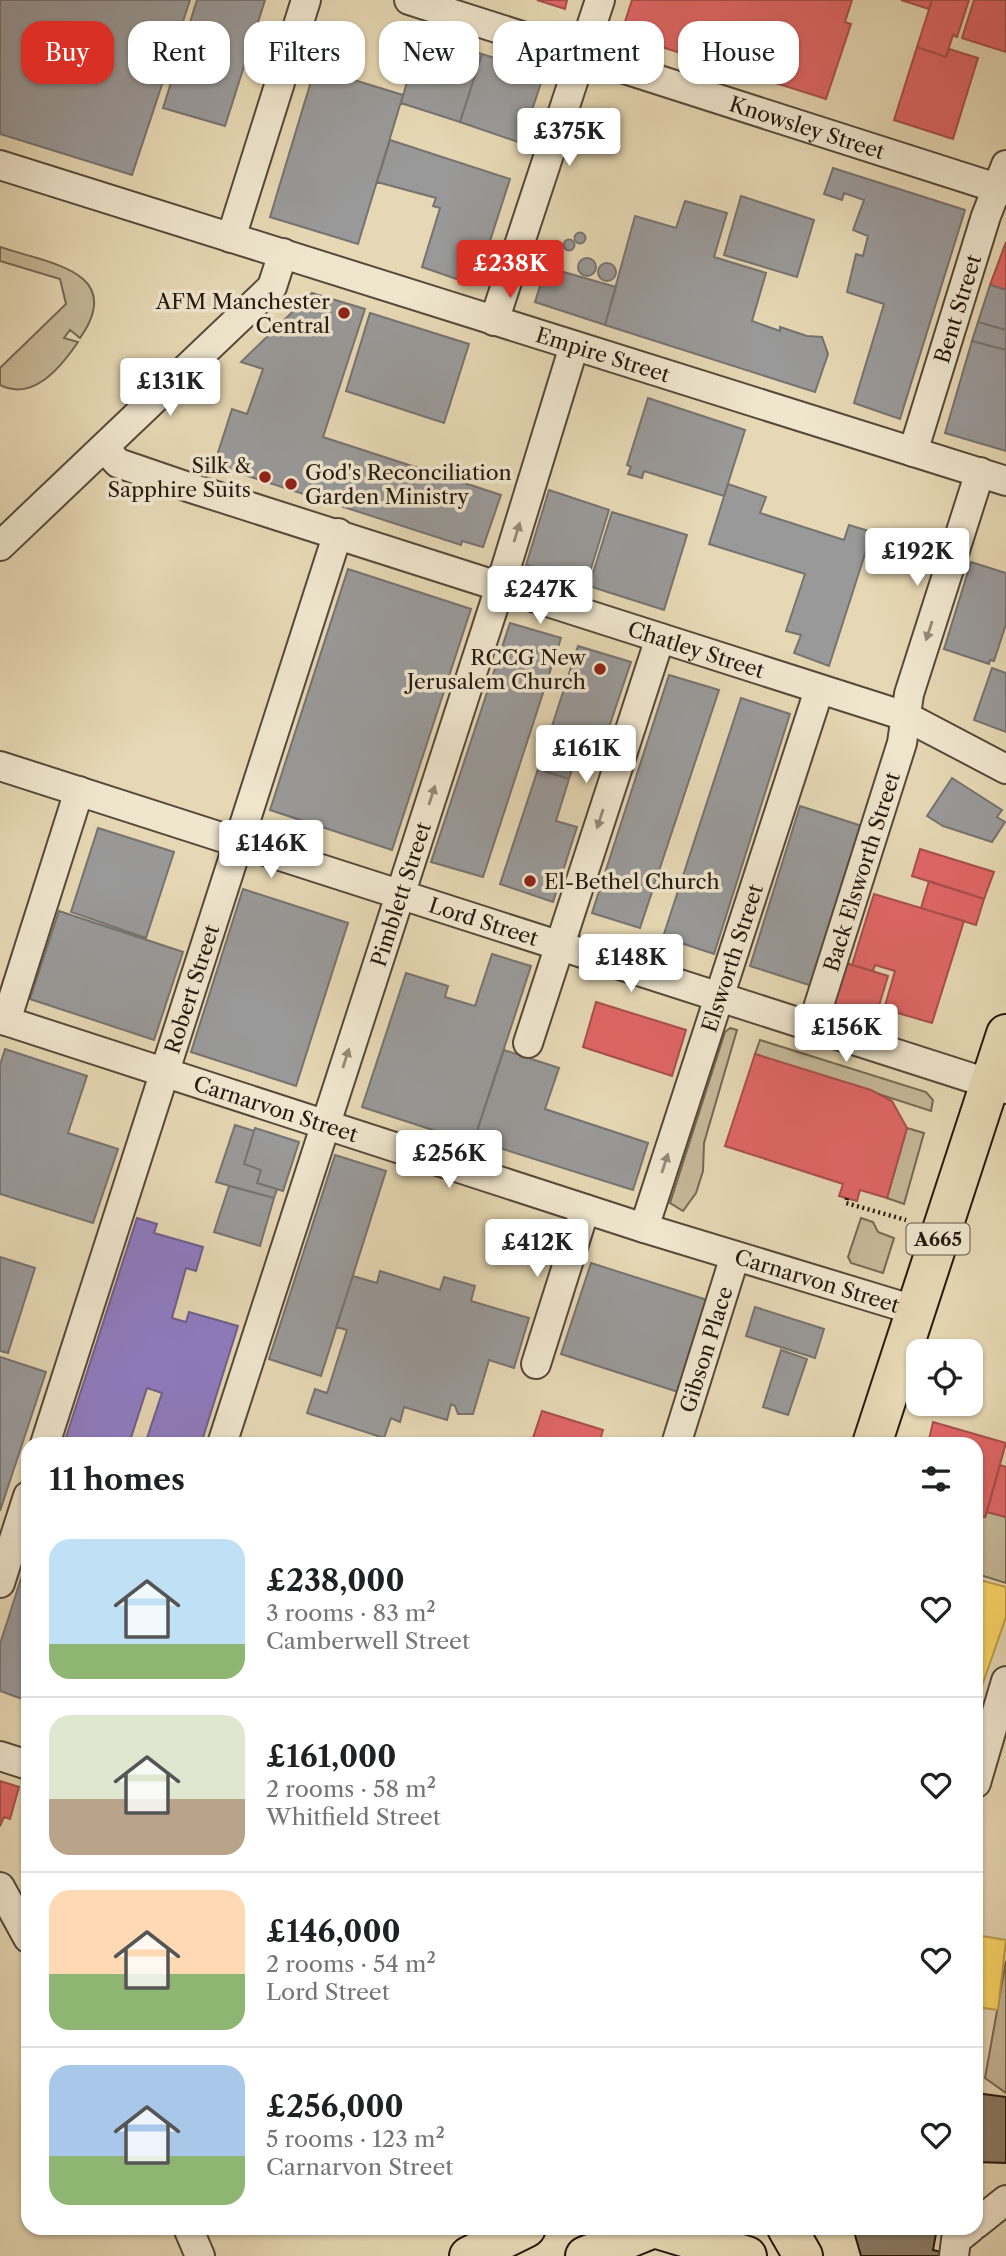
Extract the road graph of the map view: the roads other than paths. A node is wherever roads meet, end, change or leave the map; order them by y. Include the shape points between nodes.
1 (306, 0) edge
2 (409, 0) edge
3 (600, 0) edge
4 (593, 21) edge
5 (493, 26) edge
6 (664, 79) edge
7 (572, 84) edge
8 (0, 165) edge
9 (1003, 182) edge
10 (231, 239) junction
11 (284, 253) junction
12 (494, 321) junction
13 (574, 346) junction
14 (104, 448) junction
15 (913, 452) junction
16 (979, 472) junction
17 (1006, 481) edge
18 (338, 533) junction
19 (0, 546) edge
20 (499, 587) junction
21 (660, 638) junction
22 (819, 690) junction
23 (905, 716) junction
24 (0, 766) edge
25 (1006, 769) edge
26 (79, 791) junction
27 (238, 843) junction
28 (399, 895) junction
29 (558, 947) junction
30 (718, 997) junction
31 (3, 1020) edge
32 (811, 1027) junction
33 (1006, 1034) edge
34 (528, 1043) dead end
35 (165, 1073) junction
36 (998, 1087) edge
37 (325, 1122) junction
38 (586, 1209) junction
39 (644, 1228) junction
40 (735, 1256) junction
41 (914, 1310) junction
42 (536, 1364) dead end
43 (47, 1437) edge
44 (224, 1437) edge
45 (678, 1437) edge
46 (874, 1437) edge
47 (21, 1518) edge
48 (0, 1583) edge
49 (1006, 1681) edge
50 (0, 1756) edge
51 (983, 1759) edge
52 (21, 1763) edge
53 (0, 1886) edge
54 (21, 1925) edge
55 (1006, 2200) edge
56 (983, 2221) edge
57 (191, 2235) edge
58 (512, 2235) edge
59 (637, 2235) edge
60 (677, 2235) edge
61 (791, 2235) edge
62 (200, 2256) edge
63 (469, 2256) edge
64 (585, 2256) edge
65 (747, 2256) edge
66 (803, 2256) edge

1 - 10 street
2 - 5 street, Knowsley Street
3 - 4 street
6 - 9 street, Knowsley Street
7 - 12 street
8 - 10 street, Empire Street
9 - 15 street, Bent Street
10 - 11 street, Empire Street
11 - 12 street, Empire Street
11 - 14 street via 272,287
12 - 13 street, Empire Street
13 - 15 street, Empire Street
20 -> 13 street, Pimblett Street
14 - 18 street, Chatley Street via 118,463
14 - 19 street
15 - 16 street, Empire Street
16 - 17 street, Empire Street
16 -> 23 street, Back Elsworth Street
18 - 20 street, Chatley Street
18 - 27 street, Robert Street
20 - 21 street, Chatley Street
28 -> 20 street, Pimblett Street
21 - 22 street, Chatley Street
21 -> 29 street
22 - 23 street, Chatley Street
22 - 30 street, Elsworth Street
23 - 25 street, Chatley Street
23 - 32 street, Back Elsworth Street via 902,743
24 - 26 street, Lord Street
26 - 27 street, Lord Street
26 - 31 street
27 - 28 street, Lord Street
27 - 35 street, Robert Street
28 - 29 street, Lord Street
37 -> 28 street, Pimblett Street
29 - 30 street, Lord Street
29 - 34 street
30 - 32 street, Lord Street
39 -> 30 street, Elsworth Street
31 - 35 street, Carnarvon Street
32 - 36 street, Lord Street
33 - 36 highway, A665
35 - 37 street, Carnarvon Street
35 - 43 street, Robert Street
36 - 41 highway, A665
37 - 38 street, Carnarvon Street
37 - 44 street, Pimblett Street
38 - 39 street, Carnarvon Street
38 - 42 street
39 - 40 street, Carnarvon Street
40 - 41 street, Carnarvon Street
40 - 45 street, Gibson Place
41 - 46 highway, A665
47 - 48 street
49 - 51 street
50 - 52 street
53 - 54 street
55 - 56 street
57 - 62 street
58 - 63 highway
59 - 64 highway
60 - 65 highway
61 - 66 highway

